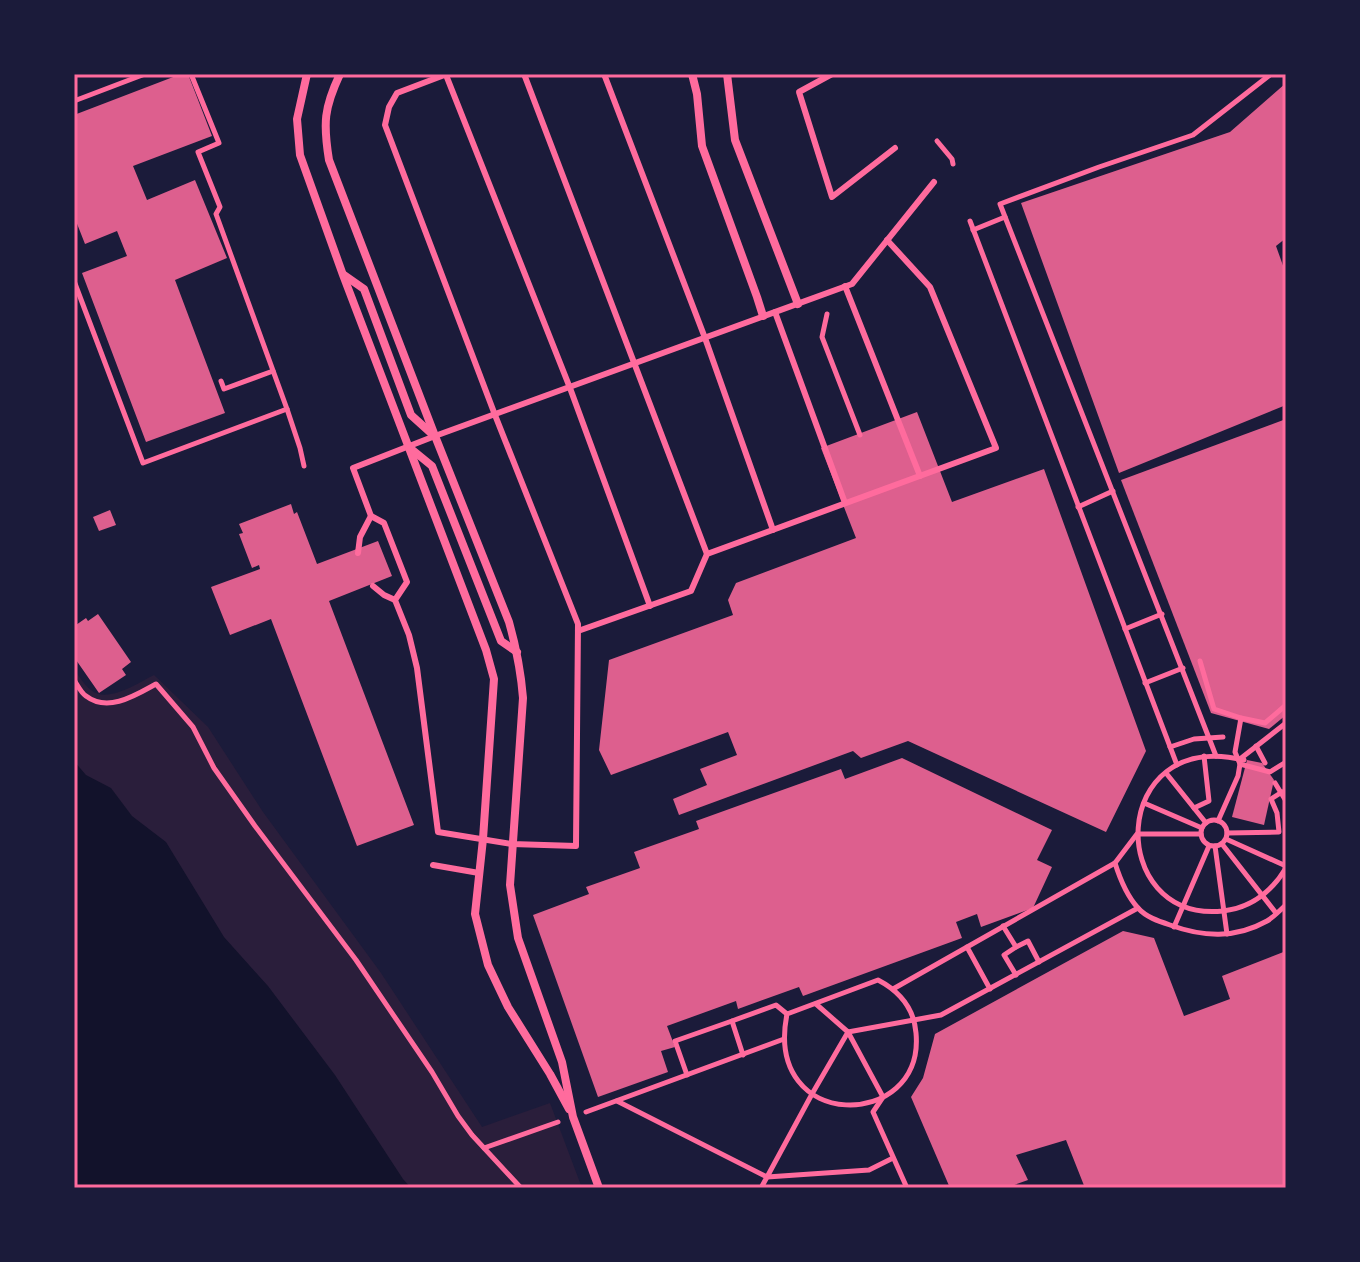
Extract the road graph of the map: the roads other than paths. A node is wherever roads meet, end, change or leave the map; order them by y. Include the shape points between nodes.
1 (307, 74) edge
2 (340, 74) edge
3 (446, 74) edge
4 (524, 74) edge
5 (604, 74) edge
6 (692, 74) edge
7 (727, 74) edge
8 (832, 74) edge
9 (895, 148) dead end
10 (934, 182) dead end
11 (887, 240) junction
12 (343, 275) junction
13 (845, 286) junction
14 (798, 304) junction
15 (775, 312) junction
16 (763, 316) junction
17 (705, 338) junction
18 (634, 364) junction
19 (570, 388) junction
20 (495, 415) junction
21 (435, 436) junction
22 (408, 447) junction
23 (920, 476) junction
24 (845, 503) junction
25 (371, 516) junction
26 (773, 530) junction
27 (358, 553) dead end
28 (707, 554) junction
29 (373, 586) dead end
30 (395, 600) junction
31 (650, 606) junction
32 (578, 631) junction
33 (517, 652) junction
34 (483, 839) junction
35 (512, 844) junction
36 (433, 865) dead end
37 (479, 873) junction
38 (573, 1117) junction
39 (599, 1188) edge

1 - 12 street via 297,119 300,155
2 - 21 street via 326,116 329,160
3 - 19 lane
3 - 20 lane via 397,93 385,125
4 - 18 lane
5 - 17 lane
6 - 16 street via 702,146
7 - 14 street via 735,140
8 - 9 lane via 799,92 832,197
10 - 11 lane
11 - 13 lane
11 - 23 lane via 930,287 996,448
12 - 21 street via 364,289 411,415
12 - 22 street
13 - 14 lane
13 - 23 lane
14 - 15 lane
15 - 16 lane
15 - 24 lane
16 - 17 lane
17 - 18 lane
17 - 26 lane
18 - 19 lane
18 - 28 lane
19 - 20 lane
19 - 31 lane
20 - 21 lane
20 - 32 lane
21 - 22 lane
21 - 33 street
22 - 25 lane via 353,468
22 - 33 street via 432,466 501,641
22 - 34 street via 494,679
23 - 24 lane
24 - 26 lane
25 - 27 lane
25 - 30 lane via 384,523 407,582
26 - 28 lane
28 - 31 lane via 691,591
29 - 30 lane
30 - 34 lane via 417,668 438,832
31 - 32 lane
32 - 35 lane via 576,846
33 - 35 street via 523,698
34 - 35 lane
34 - 37 street
35 - 38 street via 510,885 518,938 562,1062
36 - 37 lane
37 - 38 street via 475,914 488,965
38 - 39 street

